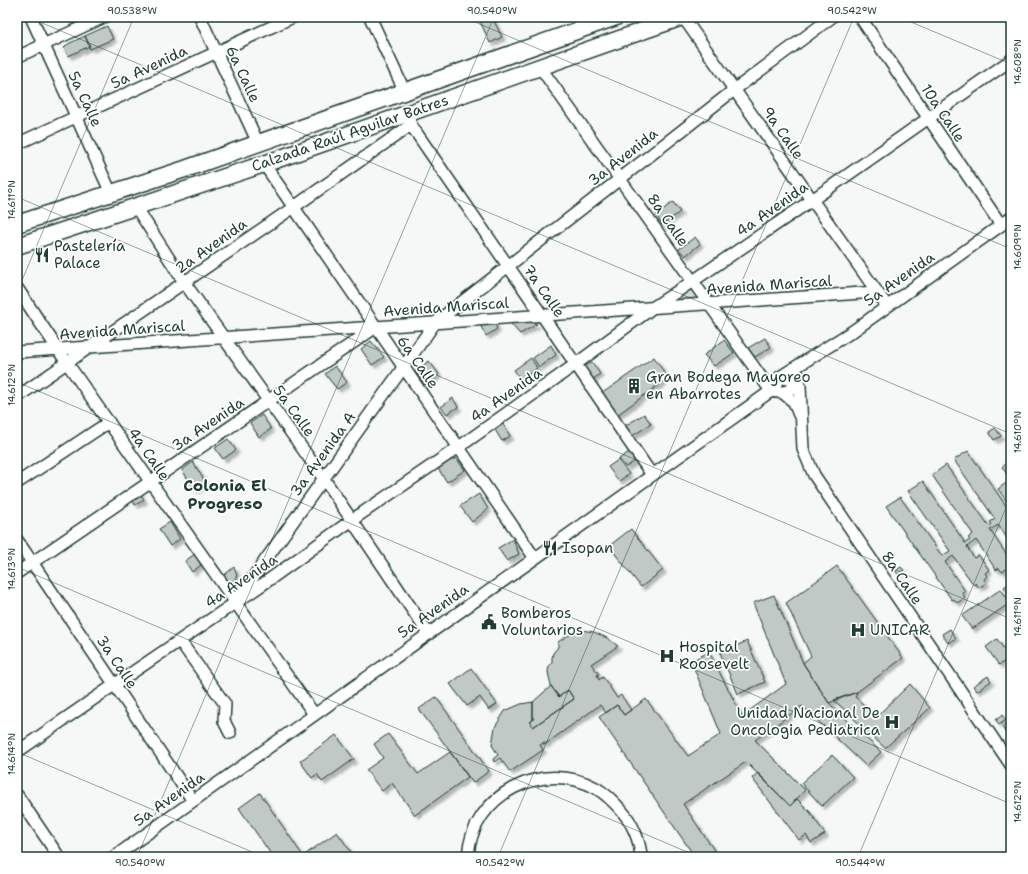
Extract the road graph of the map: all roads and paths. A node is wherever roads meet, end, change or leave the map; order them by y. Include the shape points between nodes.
1 (31, 17) edge
2 (104, 17) edge
3 (200, 17) edge
4 (293, 17) edge
5 (370, 17) edge
6 (616, 17) edge
7 (682, 17) edge
8 (832, 17) edge
9 (860, 17) edge
10 (43, 45) junction
11 (217, 52) junction
12 (17, 57) edge
13 (1011, 60) edge
14 (540, 67) junction
15 (734, 90) junction
16 (405, 92) junction
17 (76, 117) junction
18 (928, 118) junction
19 (409, 119) junction
20 (258, 143) junction
21 (17, 144) edge
22 (264, 164) junction
23 (620, 179) junction
24 (111, 193) junction
25 (812, 200) junction
26 (136, 207) junction
27 (294, 207) junction
28 (1011, 218) edge
29 (17, 224) edge
30 (1001, 225) junction
31 (17, 246) edge
32 (508, 266) junction
33 (693, 281) junction
34 (184, 282) junction
35 (17, 288) edge
36 (876, 292) junction
37 (709, 304) junction
38 (887, 306) junction
39 (652, 308) junction
40 (542, 315) junction
41 (435, 323) junction
42 (376, 327) junction
43 (224, 338) junction
44 (91, 347) junction
45 (58, 349) junction
46 (17, 352) edge
47 (803, 362) junction
48 (67, 363) junction
49 (576, 364) junction
50 (404, 367) junction
51 (780, 377) junction
52 (797, 382) junction
53 (771, 391) junction
54 (782, 392) junction
55 (17, 397) edge
56 (268, 402) junction
57 (801, 420) junction
58 (109, 422) junction
59 (459, 447) junction
60 (652, 474) junction
61 (324, 479) junction
62 (151, 482) junction
63 (17, 483) edge
64 (352, 520) junction
65 (17, 540) edge
66 (534, 557) junction
67 (32, 563) junction
68 (17, 573) edge
69 (235, 602) junction
70 (428, 633) junction
71 (180, 641) junction
72 (114, 684) junction
73 (314, 714) junction
74 (230, 733) dead end
75 (17, 752) edge
76 (1011, 765) edge
77 (17, 795) edge
78 (193, 801) junction
79 (59, 857) edge
80 (114, 857) edge
81 (468, 857) edge
82 (641, 857) edge

1 - 10 street, 5a Calle
2 - 10 street
3 - 11 street, 6a Calle
4 - 11 street, 5a Avenida
5 - 16 street
6 - 16 highway, Calzada Raúl Aguilar Batres
7 - 14 highway, Calzada Raúl Aguilar Batres
7 - 15 street, 9a Calle
8 - 15 street, 3a Avenida
9 - 18 street, 10a Calle
10 - 12 street
10 - 17 street, 5a Calle
11 - 17 street, 5a Avenida
11 - 20 street, 6a Calle
13 - 18 street, 4a Avenida
14 - 19 highway, Calzada Raúl Aguilar Batres
14 - 23 street, 8a Calle
15 - 23 street, 3a Avenida
15 - 25 street, 9a Calle
16 - 20 highway, Calzada Raúl Aguilar Batres
17 - 21 street, 5a Avenida
17 - 24 street, 5a Calle
18 - 25 street, 4a Avenida
18 - 30 street, 10a Calle
19 - 22 highway, Calzada Raúl Aguilar Batres
19 - 27 street, 2a Avenida
19 - 32 street, 7a Calle
20 - 24 highway, Calzada Raúl Aguilar Batres
22 - 26 highway, Calzada Raúl Aguilar Batres
22 - 27 street, 6a Calle
23 - 32 street, 3a Avenida
23 - 33 street, 8a Calle
24 - 29 highway, Calzada Raúl Aguilar Batres
25 - 33 street, 4a Avenida
25 - 36 street, 9a Calle
26 - 31 highway, Calzada Raúl Aguilar Batres
26 - 34 street, 5a Calle
27 - 34 street, 2a Avenida
27 - 42 street, 6a Calle
28 - 30 street, 5a Avenida
30 - 38 street, 5a Avenida
32 - 40 street, 7a Calle
32 - 41 street, 3a Avenida
33 - 37 street, 8a Calle
33 - 39 street, 4a Avenida
34 - 43 street, 5a Calle
34 - 44 street, 2a Avenida
35 - 45 street, 4a Calle
36 - 37 street, Avenida Mariscal
36 - 38 street, 9a Calle
37 - 39 street, Avenida Mariscal
37 - 53 street, 8a Calle
38 - 47 street, 5a Avenida
39 - 40 street, Avenida Mariscal
39 - 49 street, 4a Avenida
40 - 41 street, Avenida Mariscal
40 - 49 street, 7a Calle
41 - 42 street, Avenida Mariscal
41 - 50 street, 3a Avenida A
42 - 43 street, Avenida Mariscal
42 - 50 street, 6a Calle
42 - 56 street, 3a Avenida
43 - 44 street, Avenida Mariscal
43 - 56 street, 5a Calle
44 - 45 street, Avenida Mariscal
44 - 48 street, 2a Avenida
45 - 46 street, Avenida Mariscal
45 - 48 street, 4a Calle
47 - 51 street, 5a Avenida
47 - 52 street
48 - 55 street, 2a Avenida
48 - 58 street, 4a Calle
49 - 59 street, 4a Avenida
49 - 60 street, 7a Calle
50 - 59 street, 6a Calle
50 - 61 street, 3a Avenida A
51 - 52 street
51 - 53 street, 5a Avenida
52 - 54 street via 792,389
52 - 57 street, 8a Calle via 802,393
53 - 54 street
53 - 60 street, 5a Avenida
54 - 57 street, 8a Calle via 794,402
56 - 61 street, 5a Calle
56 - 62 street, 3a Avenida
57 - 76 street, 8a Calle via 803,449 814,475
58 - 62 street, 4a Calle
58 - 63 street
59 - 64 street, 4a Avenida
59 - 66 street, 6a Calle
60 - 66 street, 5a Avenida
61 - 64 street, 5a Calle
61 - 69 street, 3a Avenida A
62 - 67 street, 3a Avenida
62 - 69 street, 4a Calle
64 - 69 street, 4a Avenida
64 - 70 street, 5a Calle
65 - 67 street, 3a Calle
66 - 70 street, 5a Avenida
67 - 68 street, 3a Avenida
67 - 72 street, 3a Calle
69 - 71 street, 4a Avenida
69 - 73 street, 4a Calle
70 - 73 street, 5a Avenida
71 - 72 street, 4a Avenida
71 - 74 street via 225,704 224,722
72 - 75 street, 4a Avenida
72 - 78 street, 3a Calle
73 - 78 street, 5a Avenida
77 - 79 street
78 - 80 street, 5a Avenida
81 - 82 street via 474,829 484,812 499,797 529,781 557,777 577,780 596,788 613,800 636,834

